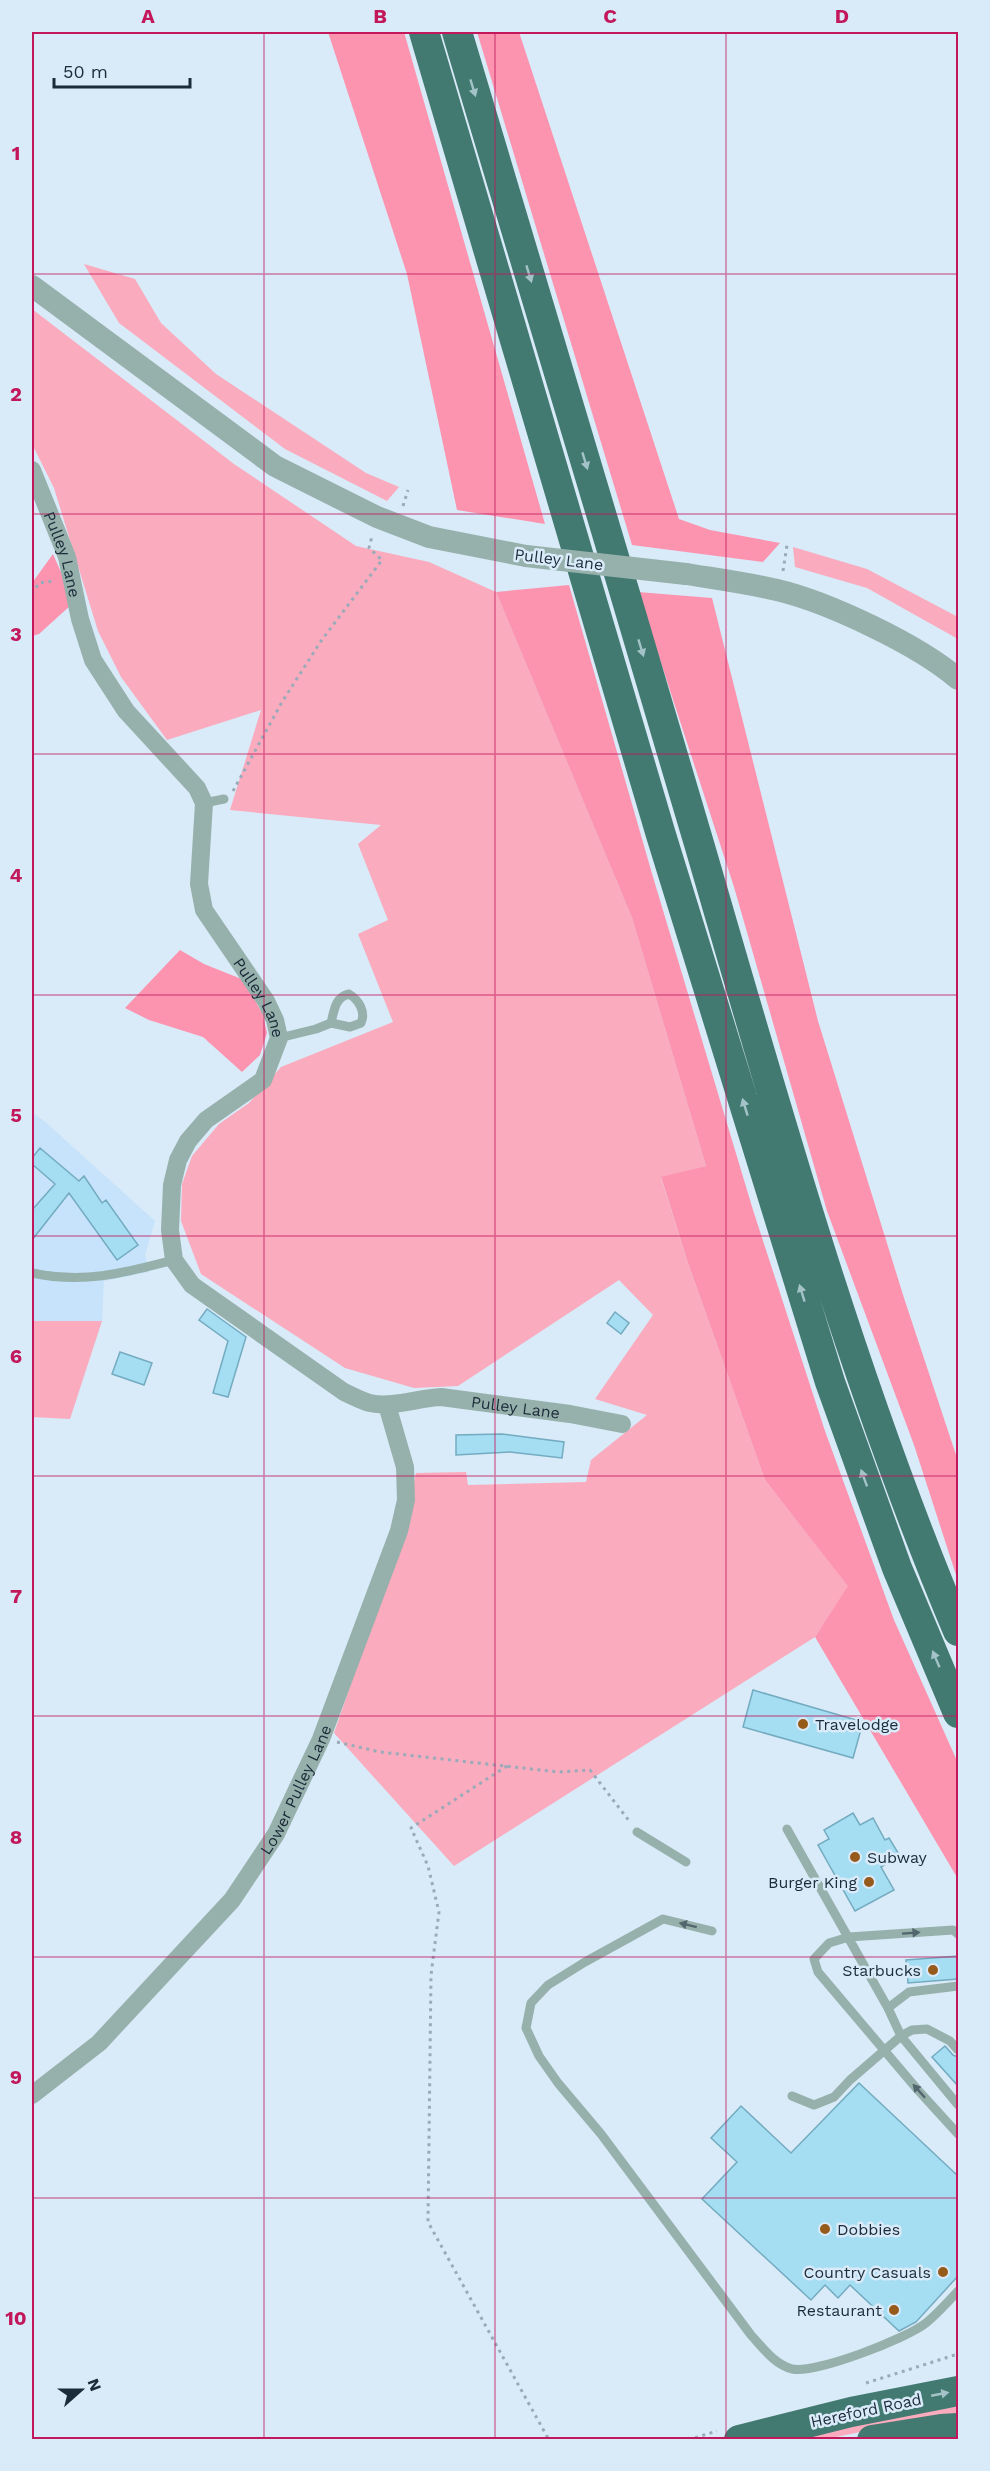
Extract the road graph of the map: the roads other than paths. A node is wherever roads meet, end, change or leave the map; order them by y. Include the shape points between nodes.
1 (424, 32) edge
2 (457, 32) edge
3 (32, 286) edge
4 (32, 470) edge
5 (958, 679) edge
6 (224, 799) road end
7 (204, 803) junction
8 (332, 1023) dead end
9 (279, 1038) junction
10 (174, 1260) junction
11 (32, 1273) edge
12 (387, 1405) junction
13 (622, 1424) dead end
14 (958, 1631) edge
15 (958, 1713) edge
16 (787, 1829) dead end
17 (637, 1832) road end
18 (686, 1862) dead end
19 (712, 1931) dead end
20 (957, 1933) edge
21 (849, 1937) junction
22 (958, 1986) edge
23 (888, 2008) junction
24 (901, 2036) junction
25 (885, 2050) junction
26 (958, 2050) edge
27 (32, 2095) edge
28 (792, 2096) dead end
29 (958, 2105) edge
30 (958, 2134) edge
31 (958, 2291) edge
32 (958, 2391) edge
33 (958, 2428) edge
34 (739, 2439) edge
35 (872, 2439) edge

15 -> 1 highway via 897,1568 830,1382 661,835
2 -> 14 highway via 780,1119 868,1394
3 - 5 street, Pulley Lane, bridge via 275,466 377,517 429,537 526,556 686,574 780,591 833,609 891,636
4 - 7 street, Pulley Lane via 67,557 93,660 126,711 196,788
6 - 7 lane
7 - 9 street, Pulley Lane via 199,884 204,910 266,1001
8 - 9 lane
9 - 10 street, Pulley Lane via 262,1080 206,1120 178,1160 172,1185 170,1230
10 - 11 lane via 109,1276 50,1277
10 - 12 street, Pulley Lane via 192,1285 344,1392 369,1403
12 - 13 street, Pulley Lane via 441,1397
12 - 27 street, Lower Pulley Lane via 405,1467 406,1500 399,1531 321,1738 276,1834 232,1900 99,2043
16 - 21 lane
17 - 18 lane
19 -> 31 lane via 663,1919 549,1984 531,2004 526,2028 538,2056 750,2335 775,2361 794,2369 813,2368 856,2355 925,2324
21 -> 20 lane
21 - 23 lane
21 - 25 lane via 829,1943 814,1959 818,1972
22 - 23 lane via 909,1992
23 - 24 lane
24 - 25 lane
24 - 26 lane via 927,2029
24 - 29 lane
25 - 28 lane via 834,2097 814,2105
30 -> 25 lane
34 -> 32 highway, Hereford Road
33 - 35 highway, Hereford Road

